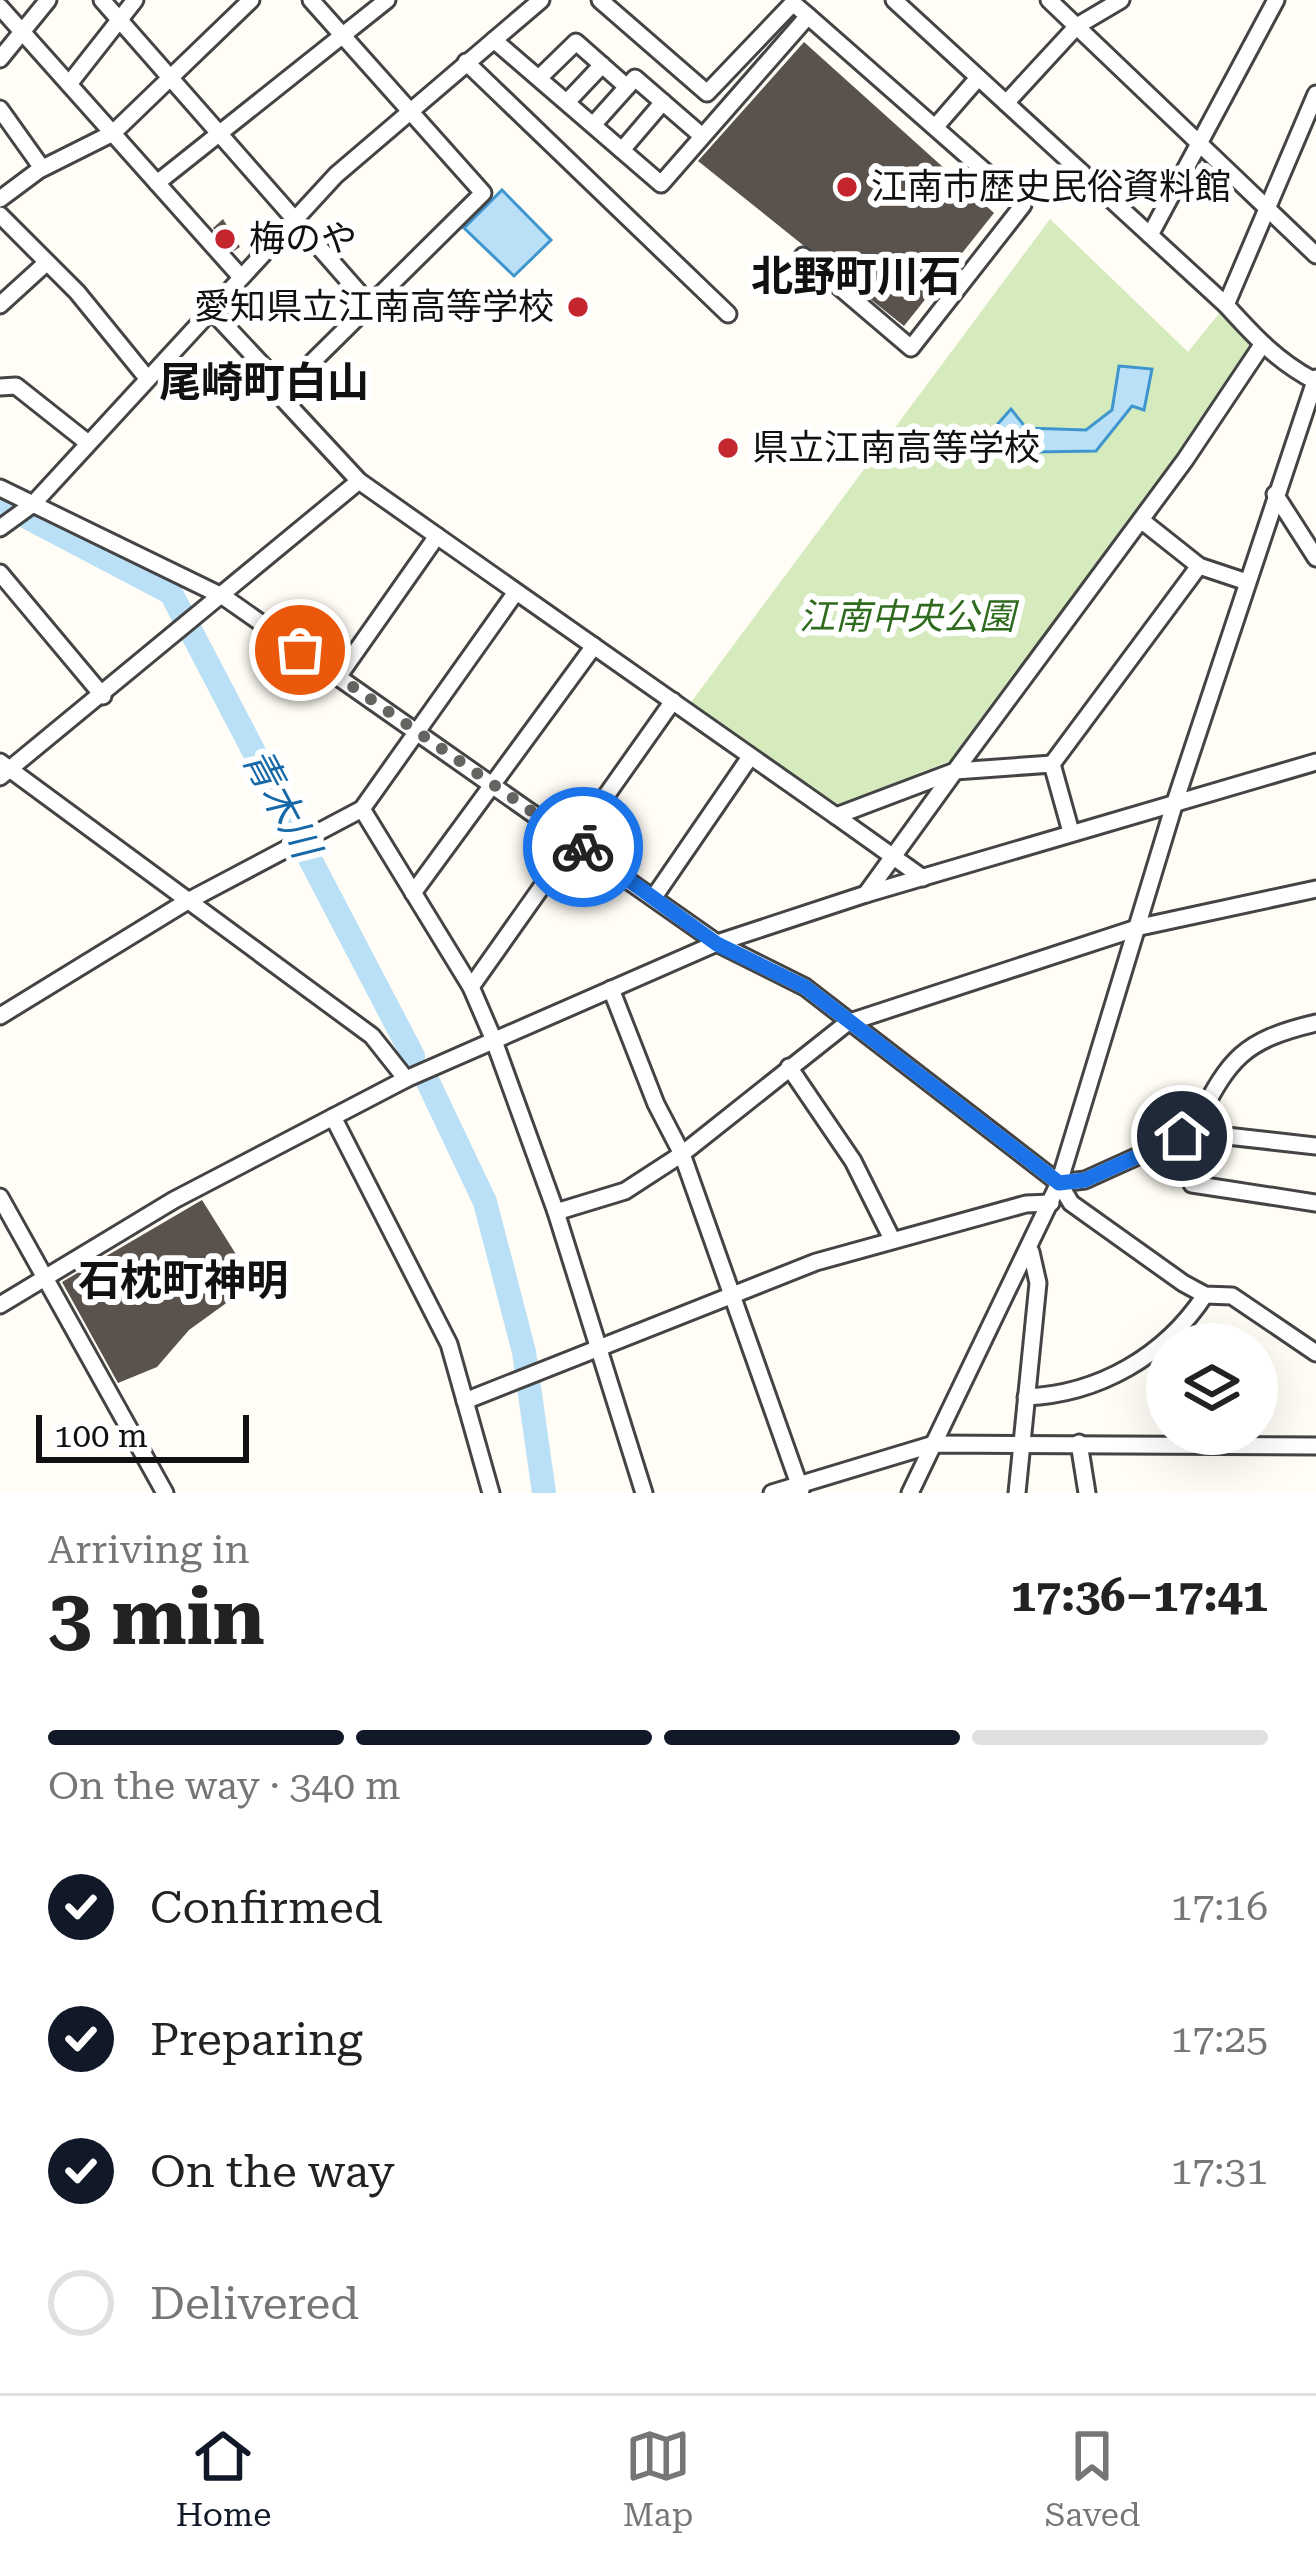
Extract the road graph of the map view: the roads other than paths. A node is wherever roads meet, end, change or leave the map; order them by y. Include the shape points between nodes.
1 (48, 0) edge
2 (102, 0) edge
3 (135, 0) edge
4 (251, 0) edge
5 (311, 0) edge
6 (387, 0) edge
7 (541, 0) edge
8 (600, 0) edge
9 (894, 0) edge
10 (923, 0) edge
11 (1049, 0) edge
12 (1121, 0) edge
13 (1276, 0) edge
14 (0, 8) edge
15 (910, 15) junction
16 (808, 16) junction
17 (119, 19) junction
18 (1077, 26) junction
19 (343, 34) junction
20 (25, 35) junction
21 (494, 40) junction
22 (740, 58) junction
23 (0, 59) edge
24 (466, 62) junction
25 (602, 65) junction
26 (757, 74) junction
27 (171, 76) junction
28 (539, 78) junction
29 (978, 78) junction
30 (69, 84) junction
31 (627, 87) junction
32 (1316, 94) edge
33 (567, 102) junction
34 (663, 102) junction
35 (1006, 103) junction
36 (0, 109) edge
37 (409, 109) junction
38 (593, 125) junction
39 (937, 125) junction
40 (220, 131) junction
41 (113, 134) junction
42 (702, 136) junction
43 (1200, 141) junction
44 (622, 150) junction
45 (42, 168) junction
46 (157, 183) junction
47 (0, 199) edge
48 (1269, 208) junction
49 (0, 215) edge
50 (296, 216) junction
51 (1150, 235) junction
52 (1316, 255) edge
53 (803, 256) dead end
54 (45, 264) junction
55 (240, 276) junction
56 (369, 304) junction
57 (0, 305) edge
58 (1226, 305) junction
59 (210, 309) junction
60 (728, 314) dead end
61 (1262, 345) junction
62 (147, 378) junction
63 (1316, 379) edge
64 (0, 387) edge
65 (285, 389) junction
66 (88, 443) junction
67 (359, 481) junction
68 (0, 488) edge
69 (1275, 494) junction
70 (26, 510) junction
71 (1141, 520) junction
72 (0, 528) edge
73 (1311, 533) edge
74 (436, 536) junction
75 (1316, 558) edge
76 (1199, 566) junction
77 (0, 573) edge
78 (1247, 582) junction
79 (516, 592) junction
80 (224, 597) junction
81 (594, 646) junction
82 (338, 677) junction
83 (103, 697) junction
84 (673, 700) junction
85 (417, 732) junction
86 (750, 757) junction
87 (1316, 762) edge
88 (1052, 764) junction
89 (3, 769) edge
90 (955, 770) junction
91 (495, 786) junction
92 (1174, 802) junction
93 (362, 809) junction
94 (836, 816) junction
95 (1071, 832) junction
96 (574, 840) junction
97 (893, 857) junction
98 (923, 878) junction
99 (1316, 890) edge
100 (413, 893) junction
101 (866, 894) junction
102 (654, 897) junction
103 (186, 902) junction
104 (1140, 927) junction
105 (717, 944) junction
106 (471, 987) junction
107 (611, 989) junction
108 (0, 1016) edge
109 (847, 1022) junction
110 (1316, 1023) edge
111 (493, 1038) junction
112 (789, 1067) junction
113 (406, 1079) junction
114 (333, 1117) junction
115 (1186, 1134) junction
116 (1316, 1146) edge
117 (682, 1154) junction
118 (1059, 1183) junction
119 (0, 1197) edge
120 (1316, 1202) edge
121 (1051, 1203) junction
122 (556, 1212) junction
123 (892, 1239) junction
124 (1031, 1251) junction
125 (48, 1278) junction
126 (733, 1295) junction
127 (1204, 1295) junction
128 (0, 1305) edge
129 (599, 1350) junction
130 (1316, 1353) edge
131 (1026, 1397) junction
132 (465, 1401) junction
133 (1021, 1441) junction
134 (934, 1444) junction
135 (1079, 1444) junction
136 (1316, 1446) edge
137 (801, 1489) edge
138 (165, 1493) edge
139 (491, 1493) edge
140 (644, 1493) edge
141 (772, 1493) edge
142 (910, 1493) edge
143 (1017, 1493) edge
144 (1087, 1493) edge

1 - 20 street
2 - 17 street
3 - 17 street
4 - 27 street
5 - 19 street
6 - 19 street
7 - 21 street
8 - 22 street via 707,93
9 - 15 street
10 - 15 street
11 - 18 street
12 - 18 street
13 - 43 street
14 - 20 street
15 - 29 street
16 - 22 street via 793,3
16 - 26 street
16 - 39 street
17 - 27 street
17 - 30 street
18 - 35 street
18 - 43 street
19 - 37 street
19 - 40 street
20 - 23 street
20 - 30 street
21 - 24 street
21 - 28 street
22 - 26 street
24 - 37 street
24 - 60 street
25 - 28 street via 575,43
25 - 31 street
25 - 33 street
26 - 42 street
27 - 40 street
27 - 41 street
28 - 33 street
29 - 35 street
29 - 39 street
30 - 41 street
31 - 34 street via 635,79
31 - 38 street
32 - 48 street
33 - 38 street
34 - 42 street
34 - 44 street
35 - 51 street
36 - 45 street
37 - 50 street
37 - 56 street via 483,193
38 - 44 street
39 - 53 street via 1023,205 923,337 911,348
40 - 46 street
40 - 50 street
41 - 45 street
41 - 46 street
42 - 44 street via 661,184
43 - 48 street
43 - 51 street
45 - 47 street
46 - 55 street
48 - 52 street
48 - 58 street
49 - 54 street
50 - 55 street
50 - 56 street
51 - 58 street
54 - 57 street
54 - 62 street
55 - 59 street
56 - 65 street
58 - 61 street
59 - 62 street
59 - 65 street
61 - 63 street
61 - 71 street
62 - 66 street
63 - 69 street
64 - 66 street via 16,386
65 - 67 street via 283,399
66 - 70 street
67 - 74 street
67 - 80 street
68 - 70 street
69 - 73 street
69 - 78 street
70 - 72 street
70 - 80 street
71 - 76 street
71 - 90 street
73 - 75 street
74 - 79 street
74 - 82 street
76 - 78 street
76 - 88 street
77 - 83 street
78 - 92 street
79 - 81 street
79 - 85 street
80 - 82 street
80 - 83 street
81 - 84 street
81 - 91 street
82 - 85 street
83 - 89 street
84 - 86 street
84 - 96 street
85 - 91 street
85 - 93 street
86 - 94 street
86 - 102 street
87 - 92 street
88 - 90 street
88 - 95 street
89 - 103 street
90 - 94 street
90 - 97 street
91 - 96 street
91 - 100 street
92 - 95 street
92 - 104 street
93 - 100 street
93 - 103 street
94 - 97 street
95 - 98 street
96 - 102 street
96 - 106 street
97 - 98 street
97 - 101 street
98 - 101 street
99 - 104 street
100 - 106 street
101 - 105 street
102 - 105 street
103 - 108 street
103 - 113 street via 372,1036
104 - 109 street
104 - 118 street
105 - 107 street
105 - 109 street via 805,987
106 - 111 street
107 - 111 street
107 - 117 street
109 - 112 street
109 - 118 street
110 - 115 street via 1232,1057
111 - 113 street
111 - 122 street
112 - 117 street
112 - 123 street via 854,1161
113 - 114 street
114 - 125 street
114 - 132 street via 448,1343
115 - 116 street
115 - 118 street via 1085,1180
115 - 120 street via 1192,1184
117 - 122 street via 625,1191
117 - 126 street
118 - 121 street
118 - 127 street via 1071,1203
119 - 125 street
121 - 123 street
121 - 124 street
122 - 129 street
123 - 126 street
124 - 131 street via 1038,1283
124 - 134 street
125 - 128 street
125 - 138 street
126 - 129 street
126 - 137 street
127 - 130 street via 1232,1296
127 - 131 street via 1181,1331 1146,1358 1099,1382
129 - 132 street
129 - 140 street
131 - 133 street
132 - 139 street
133 - 134 street
133 - 135 street
133 - 143 street
134 - 137 street
134 - 142 street
135 - 136 street
135 - 144 street
137 - 141 street

